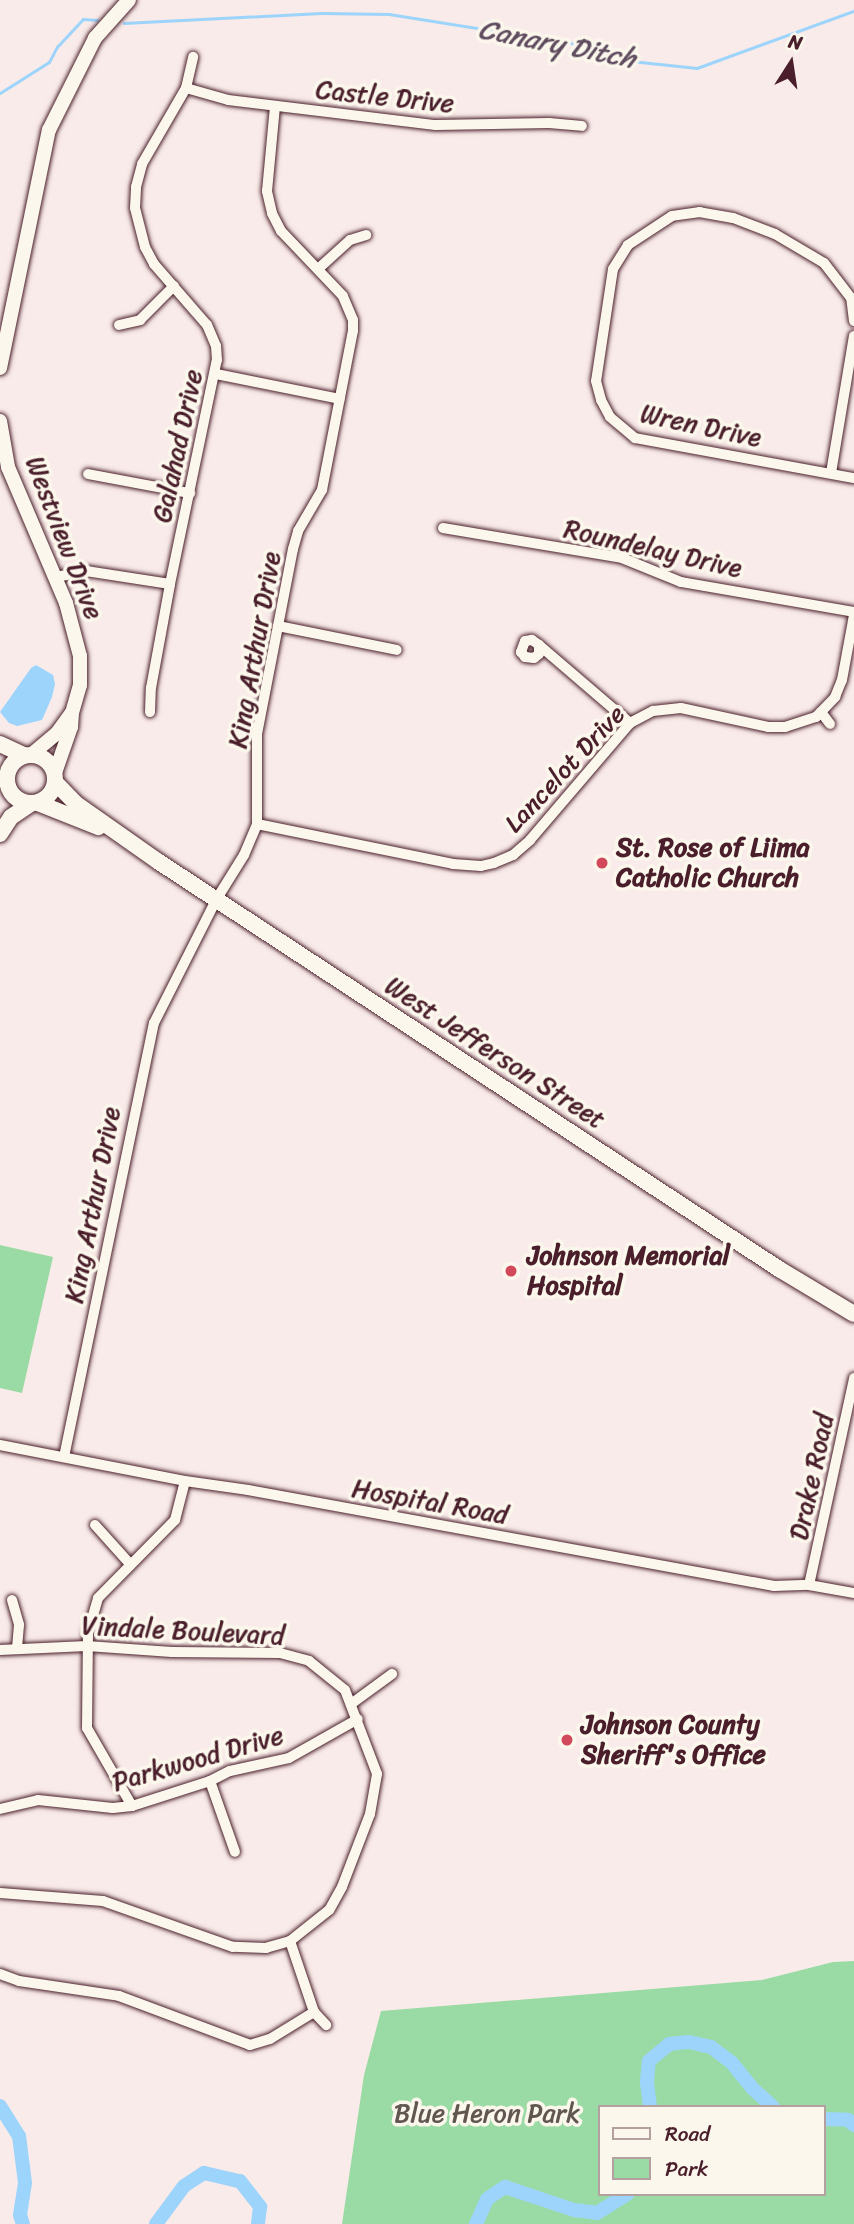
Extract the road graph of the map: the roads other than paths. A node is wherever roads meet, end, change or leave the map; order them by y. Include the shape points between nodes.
1 (129, 0) edge
2 (193, 57) dead end
3 (186, 88) junction
4 (275, 106) junction
5 (582, 126) dead end
6 (366, 235) dead end
7 (318, 269) junction
8 (174, 286) junction
9 (854, 321) edge
10 (119, 325) dead end
11 (854, 336) edge
12 (0, 369) edge
13 (216, 374) junction
14 (340, 398) junction
15 (0, 421) edge
16 (88, 474) dead end
17 (831, 474) junction
18 (854, 478) edge
19 (190, 492) junction
20 (443, 527) dead end
21 (56, 578) junction
22 (170, 584) junction
23 (854, 614) edge
24 (278, 626) junction
25 (539, 645) dead end
26 (397, 650) dead end
27 (150, 712) dead end
28 (821, 712) junction
29 (72, 713) junction
30 (630, 723) junction
31 (830, 724) dead end
32 (0, 744) edge
33 (28, 755) junction
34 (4, 775) edge
35 (55, 778) junction
36 (0, 802) edge
37 (35, 803) junction
38 (257, 824) junction
39 (110, 830) junction
40 (0, 834) edge
41 (216, 900) junction
42 (854, 1314) edge
43 (854, 1378) edge
44 (0, 1444) edge
45 (64, 1457) junction
46 (184, 1481) junction
47 (95, 1525) dead end
48 (130, 1564) junction
49 (809, 1585) junction
50 (854, 1593) edge
51 (12, 1600) dead end
52 (87, 1646) junction
53 (18, 1648) junction
54 (0, 1650) edge
55 (392, 1674) dead end
56 (351, 1704) junction
57 (359, 1719) junction
58 (210, 1781) junction
59 (132, 1806) junction
60 (0, 1809) edge
61 (235, 1852) dead end
62 (0, 1893) edge
63 (290, 1941) junction
64 (0, 1974) edge
65 (314, 2012) junction
66 (326, 2025) dead end

1 - 12 street via 96,38 49,130
2 - 3 street, Galahad Drive
3 - 4 street, Castle Drive
3 - 8 street, Galahad Drive via 142,164 135,208 145,247
4 - 5 street, Castle Drive via 436,125 549,122
4 - 7 street, King Arthur Drive via 267,181 272,213 281,231
6 - 7 street via 350,240
7 - 14 street, King Arthur Drive via 343,296 353,320
8 - 10 street via 140,320
8 - 13 street, Galahad Drive via 212,335
9 - 17 street, Wren Drive via 851,299 824,262 775,234 733,218 701,212 672,216 628,245 613,269 596,381 605,409 626,433
11 - 17 street
13 - 14 street
13 - 19 street, Galahad Drive
14 - 24 street, King Arthur Drive via 322,490 298,531
15 - 21 street, Westview Drive via 8,467
16 - 19 street
17 - 18 street, Wren Drive
19 - 22 street, Galahad Drive
20 - 23 street, Roundelay Drive via 622,558 681,582
21 - 22 street via 86,571
21 - 29 street, Westview Drive via 80,656 80,685
22 - 27 street, Galahad Drive
23 - 28 street via 842,680
24 - 26 street
24 - 38 street, King Arthur Drive via 257,734
25 - 30 street
28 - 30 street, Lancelot Drive via 785,727 681,708 653,710
28 - 31 street
29 - 33 street, Westview Drive via 57,733
29 - 35 street, Westview Drive
30 - 38 street, Lancelot Drive via 530,840 495,863 453,864
32 - 33 main road
33 - 34 main road via 12,763
33 - 35 main road via 47,760
34 - 36 main road
34 - 37 main road via 14,796
35 - 37 main road via 48,796
35 - 39 main road, West Jefferson Street via 75,803
37 - 39 main road, West Jefferson Street
37 - 40 main road via 11,817
38 - 41 street, King Arthur Drive
39 - 41 main road, West Jefferson Street
41 - 42 main road, West Jefferson Street
41 - 45 street, King Arthur Drive via 166,994 145,1054
43 - 49 street, Drake Road
44 - 45 street, Hospital Road
45 - 46 street, Hospital Road
46 - 48 street via 175,1520
46 - 49 street, Hospital Road via 774,1586
47 - 48 street
48 - 52 street via 98,1598
49 - 50 street, Hospital Road
51 - 53 street via 19,1625
52 - 53 street, Vindale Boulevard
52 - 56 street, Vindale Boulevard via 280,1653 309,1661 345,1690
52 - 59 street via 87,1728
53 - 54 street, Vindale Boulevard
55 - 56 street
56 - 57 street, Vindale Boulevard
57 - 58 street, Parkwood Drive via 289,1758 230,1771
57 - 63 street, Vindale Boulevard via 377,1774 370,1814 329,1910
58 - 59 street, Parkwood Drive
58 - 61 street
59 - 60 street, Parkwood Drive via 38,1800
62 - 63 street via 103,1901 233,1947 266,1948
63 - 65 street
64 - 65 street via 120,1996 250,2045 270,2039
65 - 66 street

